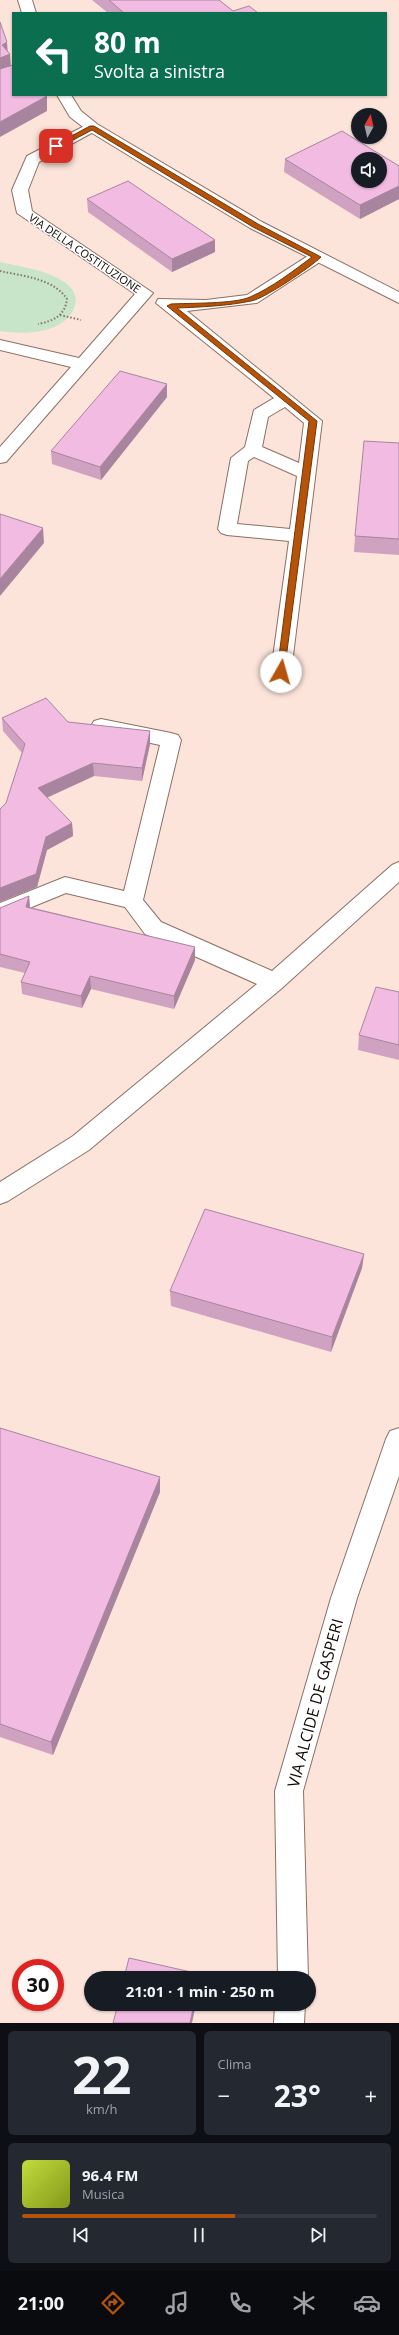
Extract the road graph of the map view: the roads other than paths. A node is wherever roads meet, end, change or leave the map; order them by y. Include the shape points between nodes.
1 (25, 0) edge
2 (29, 12) edge
3 (65, 96) edge
4 (92, 127) junction
5 (317, 257) junction
6 (145, 293) junction
7 (399, 298) edge
8 (171, 306) junction
9 (0, 345) edge
10 (82, 364) junction
11 (284, 400) junction
12 (253, 450) junction
13 (0, 458) edge
14 (306, 473) junction
15 (298, 536) junction
16 (281, 672) dead end
17 (101, 726) edge
18 (399, 870) edge
19 (132, 901) junction
20 (0, 912) edge
21 (274, 982) junction
22 (0, 1194) edge
23 (399, 1439) edge
24 (293, 1971) edge
25 (290, 2011) edge
26 (289, 2023) edge

1 - 2 street
3 - 4 street via 75,114
4 - 5 street via 256,225
4 - 6 street, VIA DELLA COSTITUZIONE via 32,159 20,190 25,213
5 - 7 street
5 - 8 street via 251,299 206,305
6 - 8 street
6 - 10 street, VIA DELLA COSTITUZIONE
8 - 11 street
9 - 10 street
10 - 13 street, VIA DELLA COSTITUZIONE
11 - 12 street via 260,414
11 - 14 street via 313,421
12 - 14 street
12 - 15 street via 240,458 227,528
14 - 15 street
15 - 16 street
17 - 19 street via 171,740
18 - 21 street
19 - 20 street via 65,885
19 - 21 street via 153,928
21 - 22 street via 82,1143
23 - 24 street, VIA ALCIDE DE GASPERI via 344,1598 289,1791
25 - 26 street

